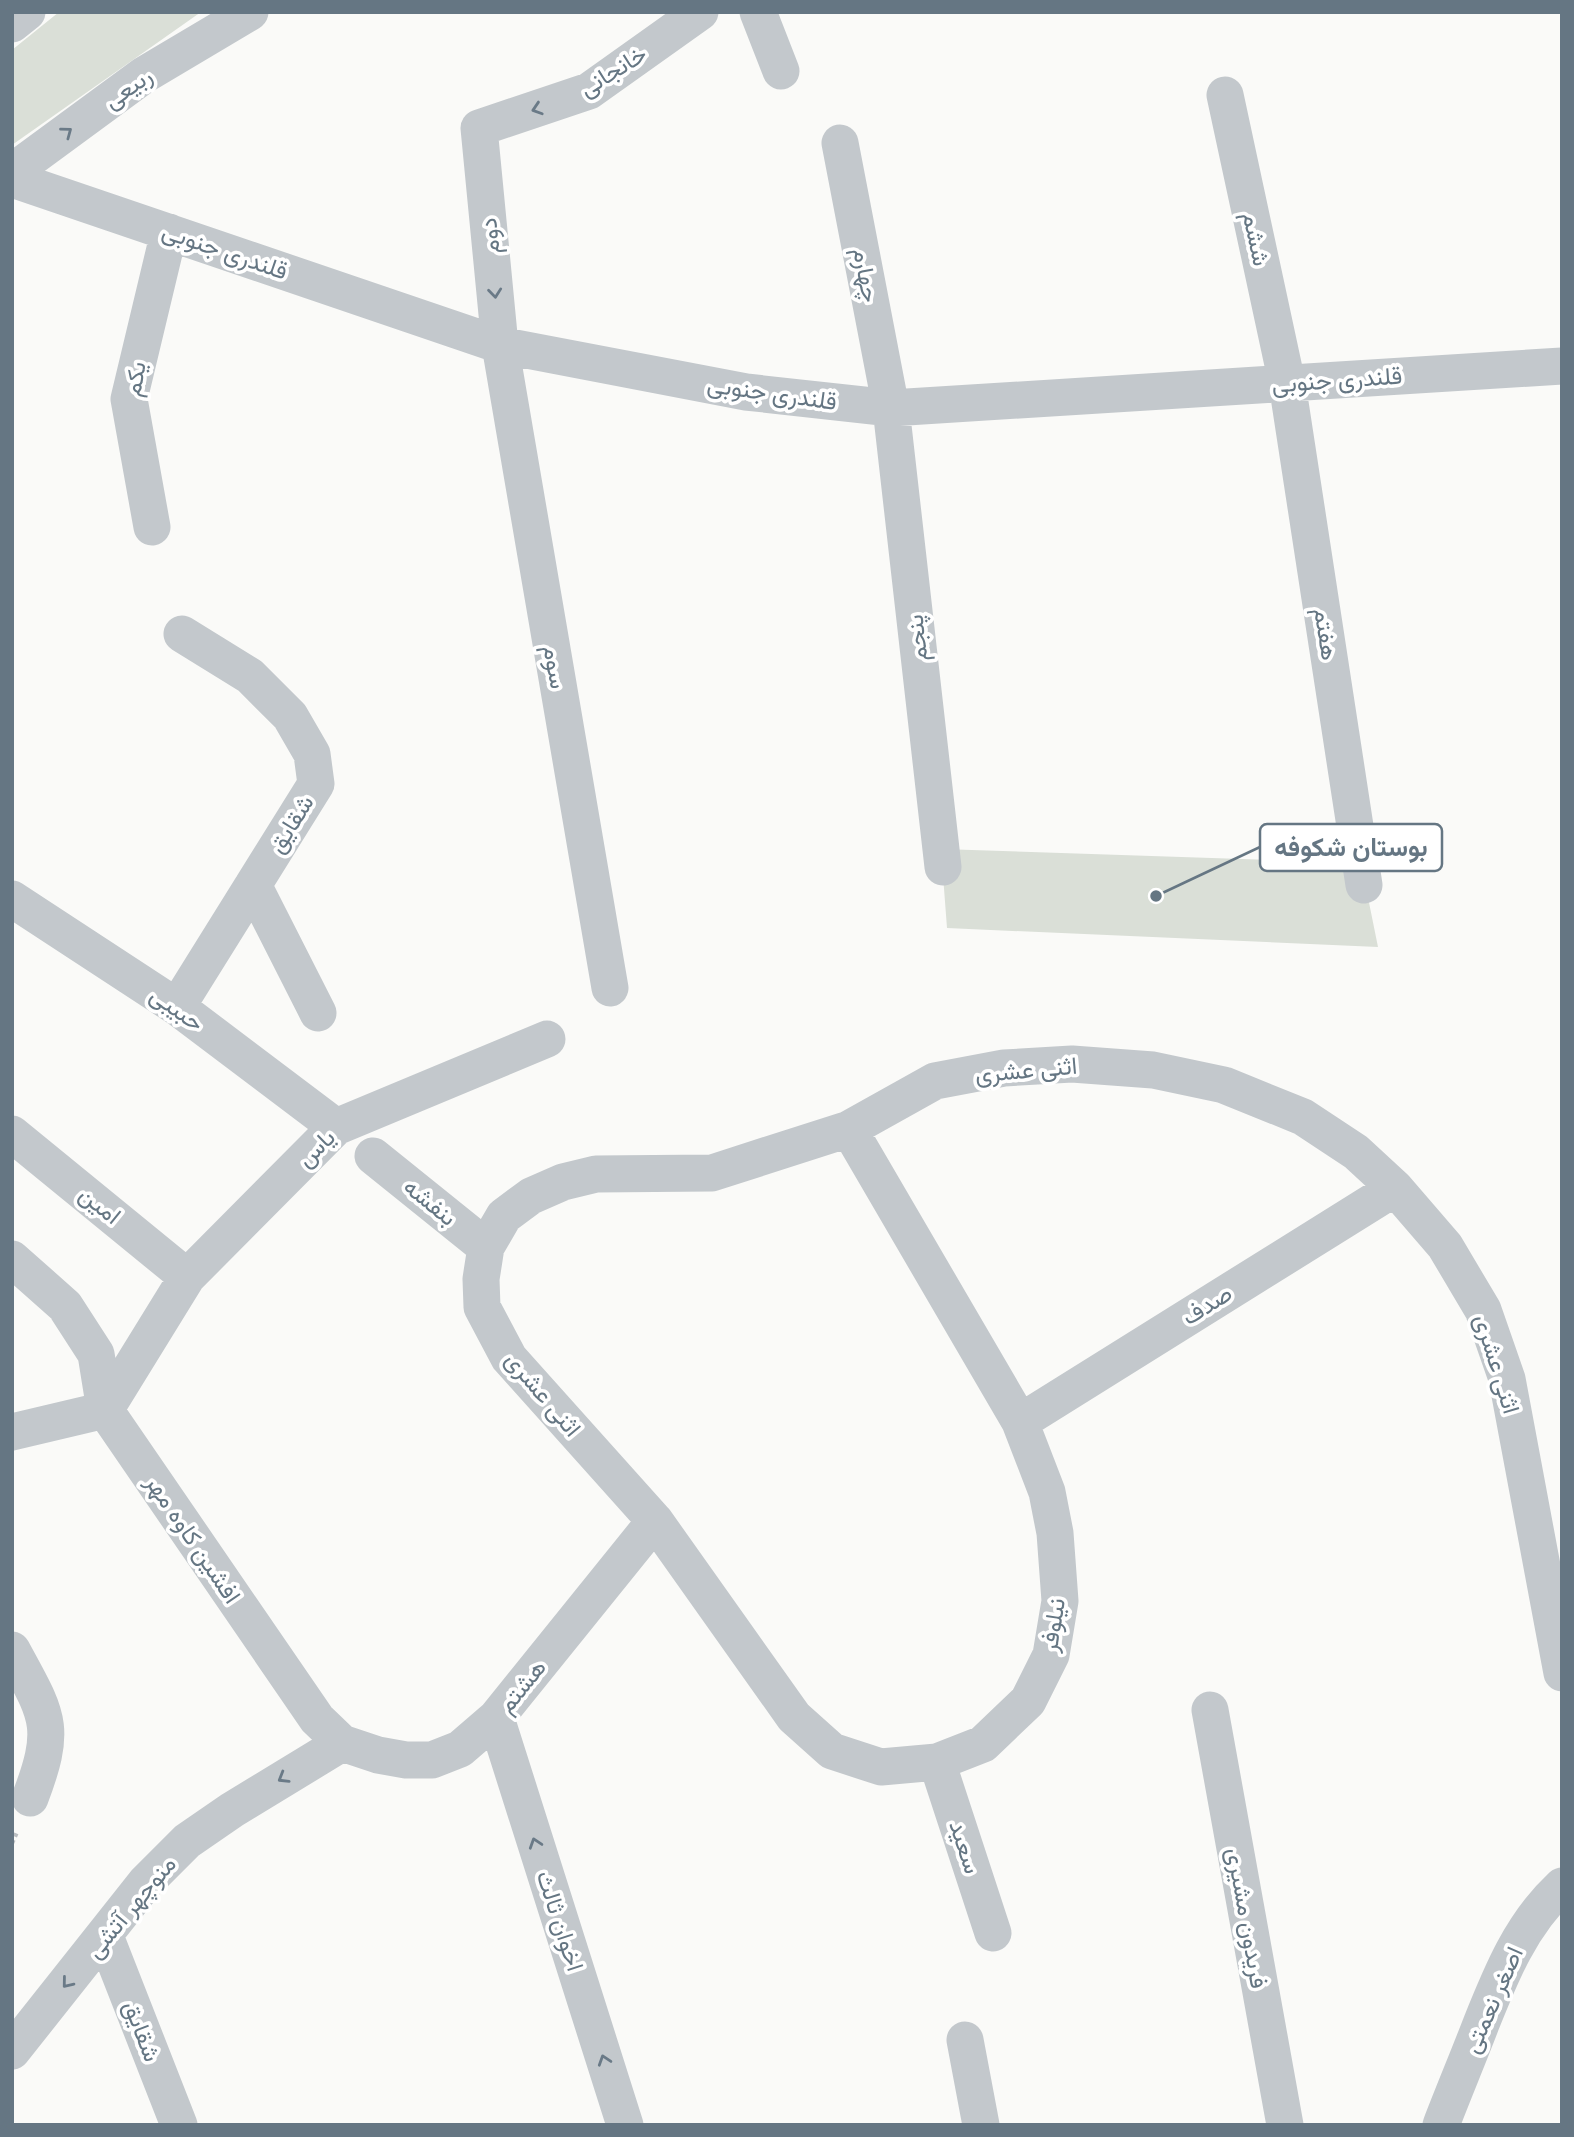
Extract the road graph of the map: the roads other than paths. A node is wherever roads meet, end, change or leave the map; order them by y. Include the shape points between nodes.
1 (27, 12) edge
2 (250, 12) edge
3 (699, 12) edge
4 (758, 12) edge
5 (12, 24) edge
6 (781, 71) dead end
7 (1225, 95) dead end
8 (479, 128) joint
9 (840, 143) dead end
10 (12, 172) edge
11 (12, 179) edge
12 (170, 233) junction
13 (500, 345) junction
14 (1562, 366) edge
15 (1287, 383) junction
16 (891, 408) junction
17 (152, 527) dead end
18 (182, 634) dead end
19 (943, 867) dead end
20 (253, 885) junction
21 (1364, 885) dead end
22 (12, 899) edge
23 (610, 988) dead end
24 (177, 1007) junction
25 (318, 1013) dead end
26 (547, 1039) dead end
27 (336, 1127) junction
28 (849, 1129) junction
29 (12, 1134) edge
30 (373, 1156) dead end
31 (1395, 1188) junction
32 (486, 1247) junction
33 (12, 1259) edge
34 (187, 1277) junction
35 (105, 1410) junction
36 (1020, 1422) junction
37 (12, 1432) edge
38 (655, 1521) junction
39 (12, 1650) edge
40 (1562, 1673) edge
41 (1210, 1710) dead end
42 (496, 1718) junction
43 (342, 1743) junction
44 (937, 1762) junction
45 (30, 1798) dead end
46 (1562, 1886) edge
47 (993, 1933) dead end
48 (105, 1936) junction
49 (965, 2040) dead end
50 (12, 2051) edge
51 (179, 2125) edge
52 (625, 2125) edge
53 (981, 2125) edge
54 (1285, 2125) edge
55 (1441, 2125) edge

1 - 5 street
10 -> 2 street, ربیعی via 144,75
3 -> 8 street, خانجانی via 590,91
4 - 6 street
7 - 15 street, ششم
8 -> 13 street, دوم
9 - 16 street, چهارم
11 - 12 street, قلندری جنوبی
12 - 13 street, قلندری جنوبی
12 - 17 street, یکم via 129,399
13 - 16 street, قلندری جنوبی via 746,392
13 - 23 street, سوم
14 - 15 street, قلندری جنوبی
15 - 16 street, قلندری جنوبی
15 - 21 street, هفتم
16 - 19 street, پنجم
18 - 20 street, شقایق via 250,676 290,716 313,754 316,784
20 - 24 street, شقایق
20 - 25 street
22 - 24 street, حبیبی
24 - 27 street, حبیبی
26 - 27 street, یاس
27 - 34 street, یاس
28 - 31 street, اثنی عشری via 935,1081 970,1074 1072,1064 1153,1070 1224,1085 1303,1117 1356,1152
28 - 32 street, اثنی عشری via 712,1173 596,1174 563,1182 531,1196 504,1216
28 - 36 street, نیلوفر
29 - 34 street, امین
30 - 32 street, بنفشه
31 - 36 street, صدف
31 - 40 street, اثنی عشری via 1445,1246 1483,1310 1507,1379
32 - 38 street, اثنی عشری via 482,1307 509,1358
33 - 35 street via 65,1306 96,1354
34 - 35 street, یاس
35 - 37 street
35 - 43 street, افشین کاوه مهر via 317,1719
36 - 44 street, نیلوفر via 1047,1492 1055,1533 1060,1601 1051,1655 1028,1701 983,1744
38 - 42 street, هشتم
38 - 44 street, نیلوفر via 794,1717 832,1751 881,1767
39 - 45 street via 43,1706 47,1726 44,1763
41 - 54 street, فریدون مشیری
42 - 43 street, هشتم via 460,1749 432,1760 378,1755
52 -> 42 street, اخوان ثالث
43 -> 48 street, منوچهر آتشی via 187,1841 146,1882
44 - 47 street, سعید
46 - 55 street, اصغر نعمتی via 1525,1930 1505,1964
48 -> 50 street, منوچهر آتشی
48 - 51 street, شقایق
49 - 53 street

